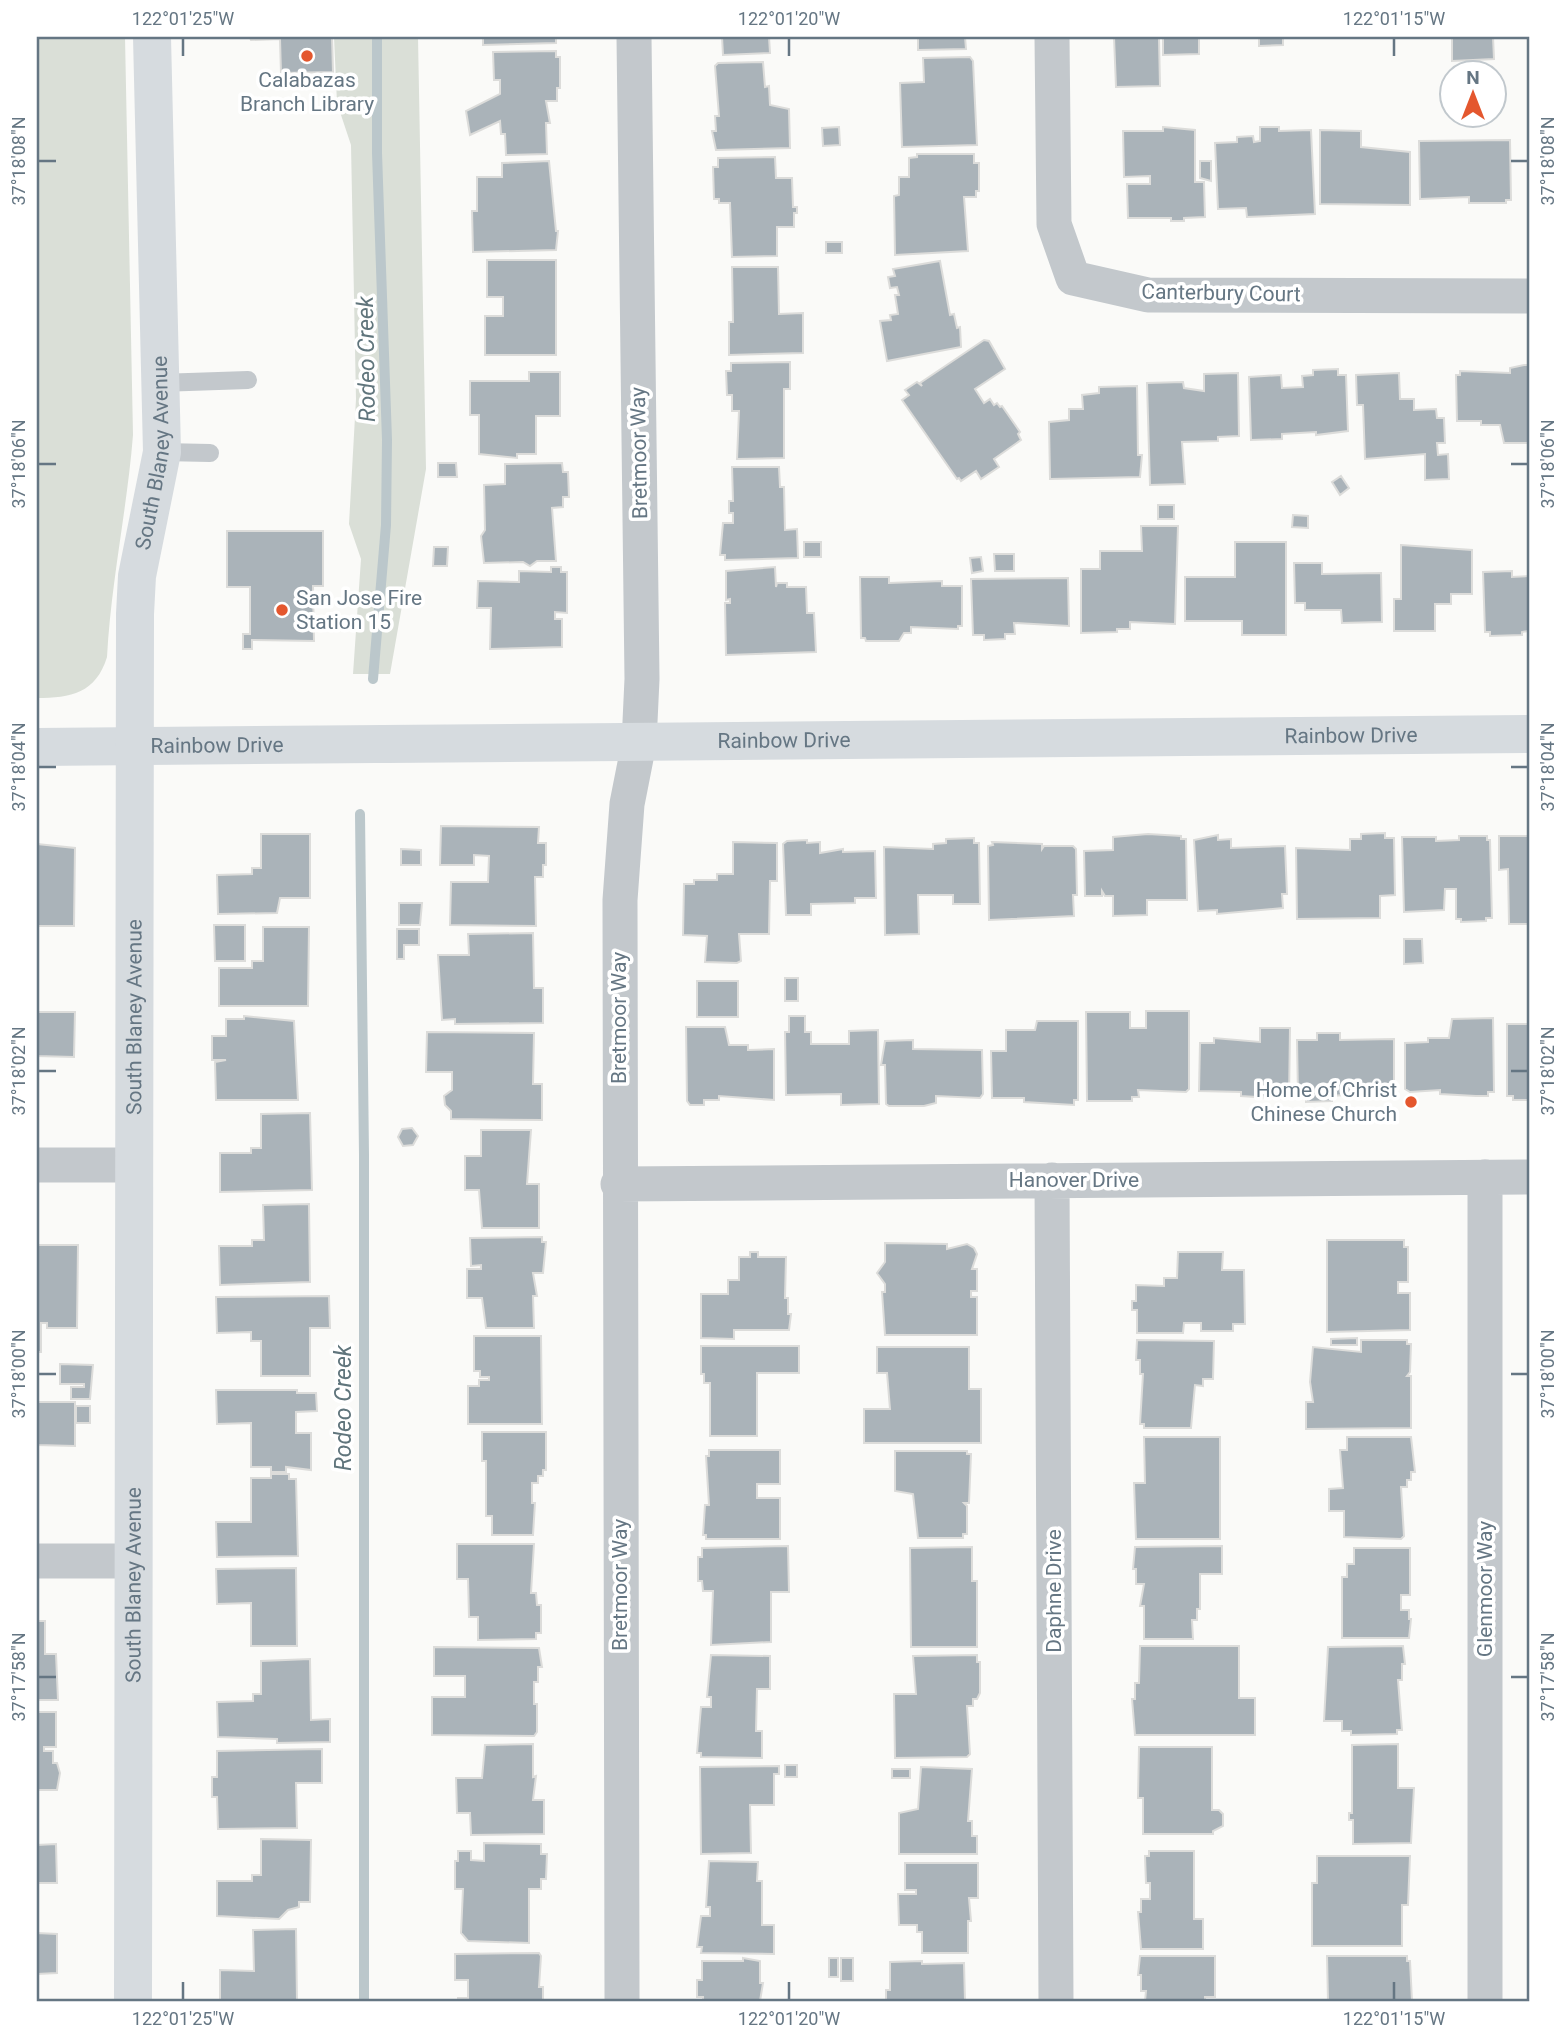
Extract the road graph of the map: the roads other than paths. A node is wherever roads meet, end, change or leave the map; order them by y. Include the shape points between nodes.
1 (152, 37) edge
2 (634, 37) edge
3 (1052, 37) edge
4 (1530, 296) edge
5 (247, 380) dead end
6 (159, 383) junction
7 (162, 452) junction
8 (211, 453) dead end
9 (1530, 734) edge
10 (639, 743) junction
11 (37, 747) edge
12 (135, 747) junction
13 (37, 1165) edge
14 (132, 1165) junction
15 (1485, 1177) junction
16 (1530, 1177) edge
17 (1052, 1180) junction
18 (618, 1184) junction
19 (37, 1561) edge
20 (132, 1561) junction
21 (133, 2001) edge
22 (622, 2001) edge
23 (1056, 2001) edge
24 (1485, 2001) edge

1 - 6 street, South Blaney Avenue
2 - 10 street, Bretmoor Way
3 - 4 street, Canterbury Court via 1054,224 1073,278 1148,295
5 - 6 lane
6 - 7 street, South Blaney Avenue
7 - 8 lane
7 - 12 street, South Blaney Avenue via 137,576
9 - 10 street, Rainbow Drive
10 - 12 street, Rainbow Drive
10 - 18 street, Bretmoor Way via 626,807 620,900
11 - 12 street, Rainbow Drive
12 - 14 street, South Blaney Avenue
13 - 14 street
14 - 20 street, South Blaney Avenue
15 - 16 street, Hanover Drive
15 - 17 street, Hanover Drive
15 - 24 street, Glenmoor Way
17 - 18 street, Hanover Drive
17 - 23 street, Daphne Drive
18 - 22 street, Bretmoor Way
19 - 20 street
20 - 21 street, South Blaney Avenue

